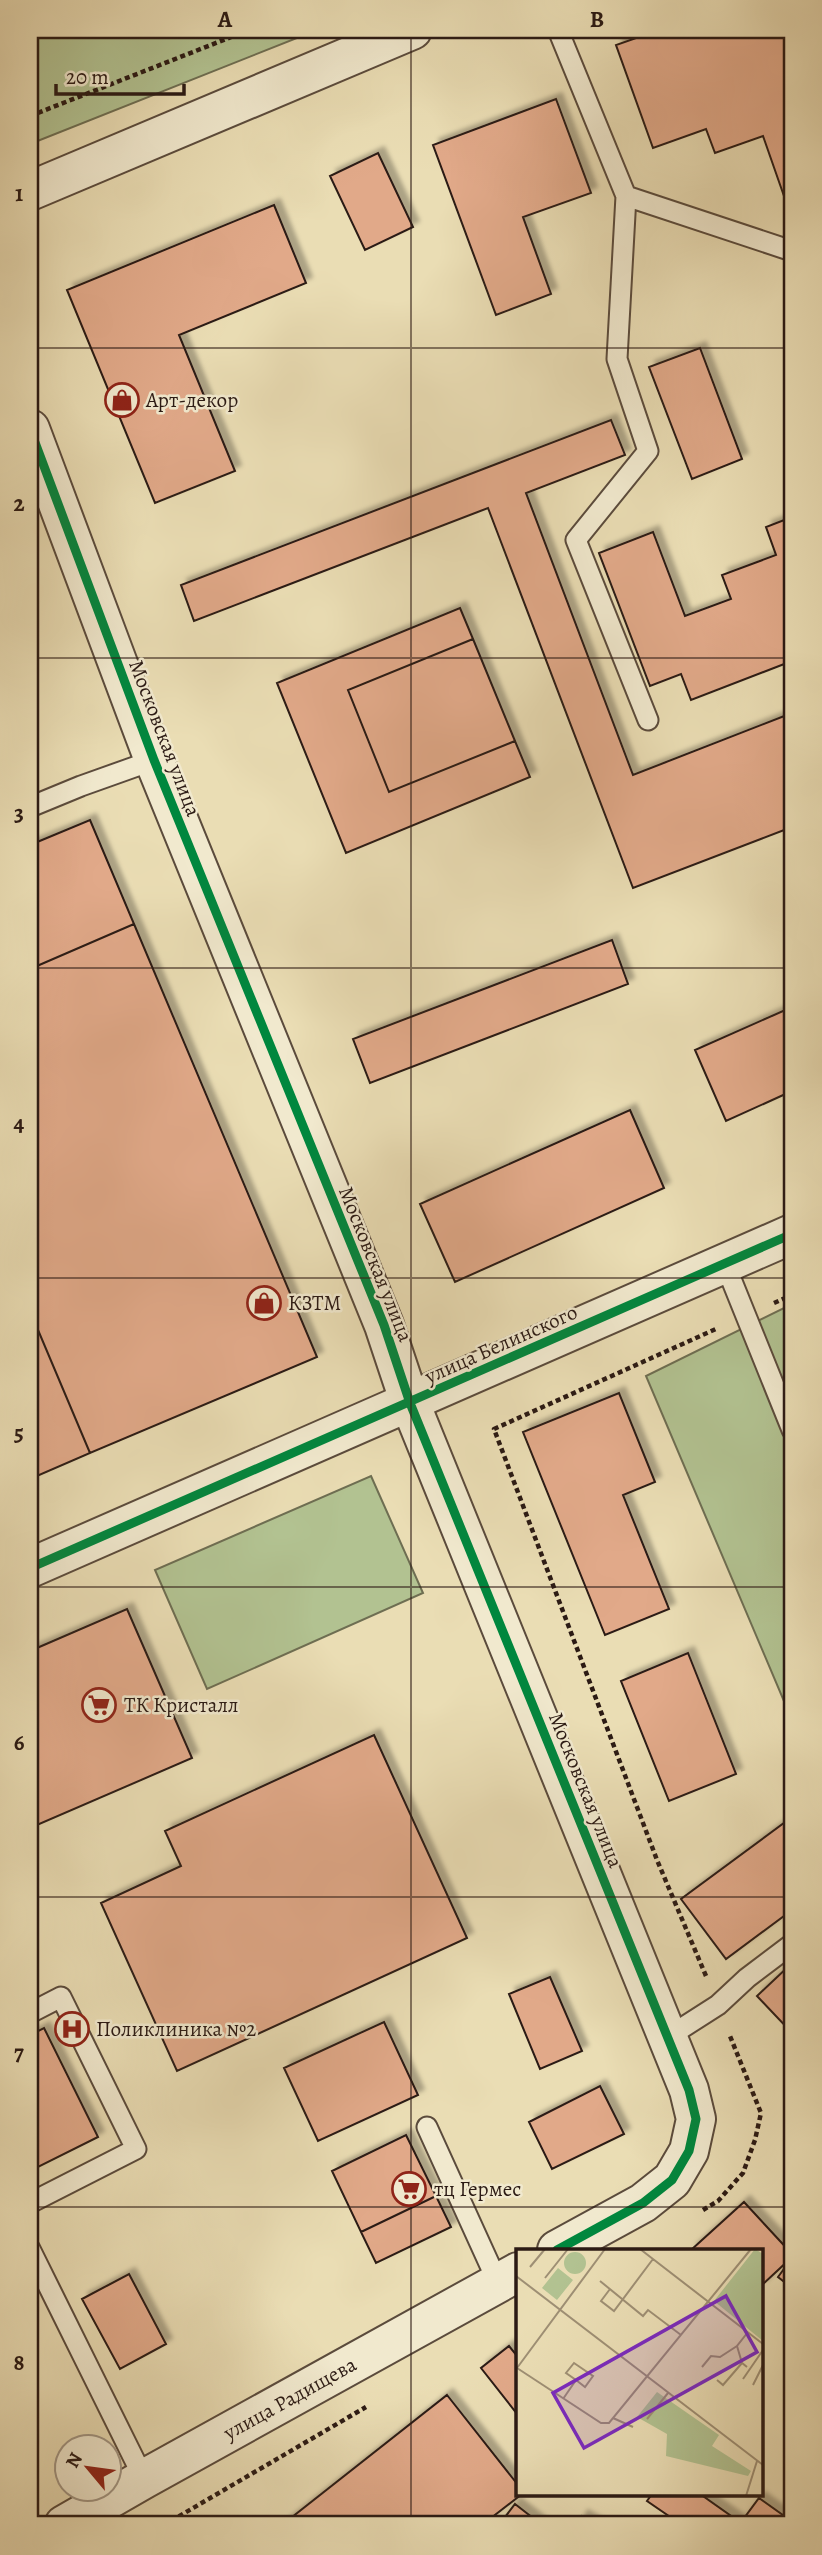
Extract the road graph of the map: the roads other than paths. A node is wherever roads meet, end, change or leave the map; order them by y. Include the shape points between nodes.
1 (412, 30) edge
2 (558, 30) edge
3 (30, 191) edge
4 (626, 195) junction
5 (792, 251) edge
6 (30, 429) edge
7 (648, 720) dead end
8 (154, 760) junction
9 (30, 807) edge
10 (792, 1234) edge
11 (725, 1264) junction
12 (410, 1403) junction
13 (792, 1430) edge
14 (30, 1568) edge
15 (792, 1944) edge
16 (30, 2013) edge
17 (668, 2037) junction
18 (427, 2127) dead end
19 (30, 2203) edge
20 (30, 2249) edge
21 (559, 2249) edge
22 (508, 2278) edge
23 (144, 2479) junction
24 (64, 2525) edge

1 - 3 street
2 - 4 lane
4 - 5 lane
4 - 7 lane via 617,359 648,451 576,540
6 - 8 street, Московская улица
8 - 9 lane
8 - 12 street, Московская улица via 384,1325
10 - 11 street, улица Белинского
11 - 12 street, улица Белинского
11 - 13 lane
12 - 14 street, улица Белинского
12 - 17 street, Московская улица
15 - 17 lane via 718,2005
16 - 19 lane via 61,1997 136,2149
17 - 21 street, Московская улица via 696,2119 689,2151 671,2180 643,2203
18 - 22 lane
20 - 23 lane
22 - 23 street, улица Радищева
23 - 24 street, улица Радищева

